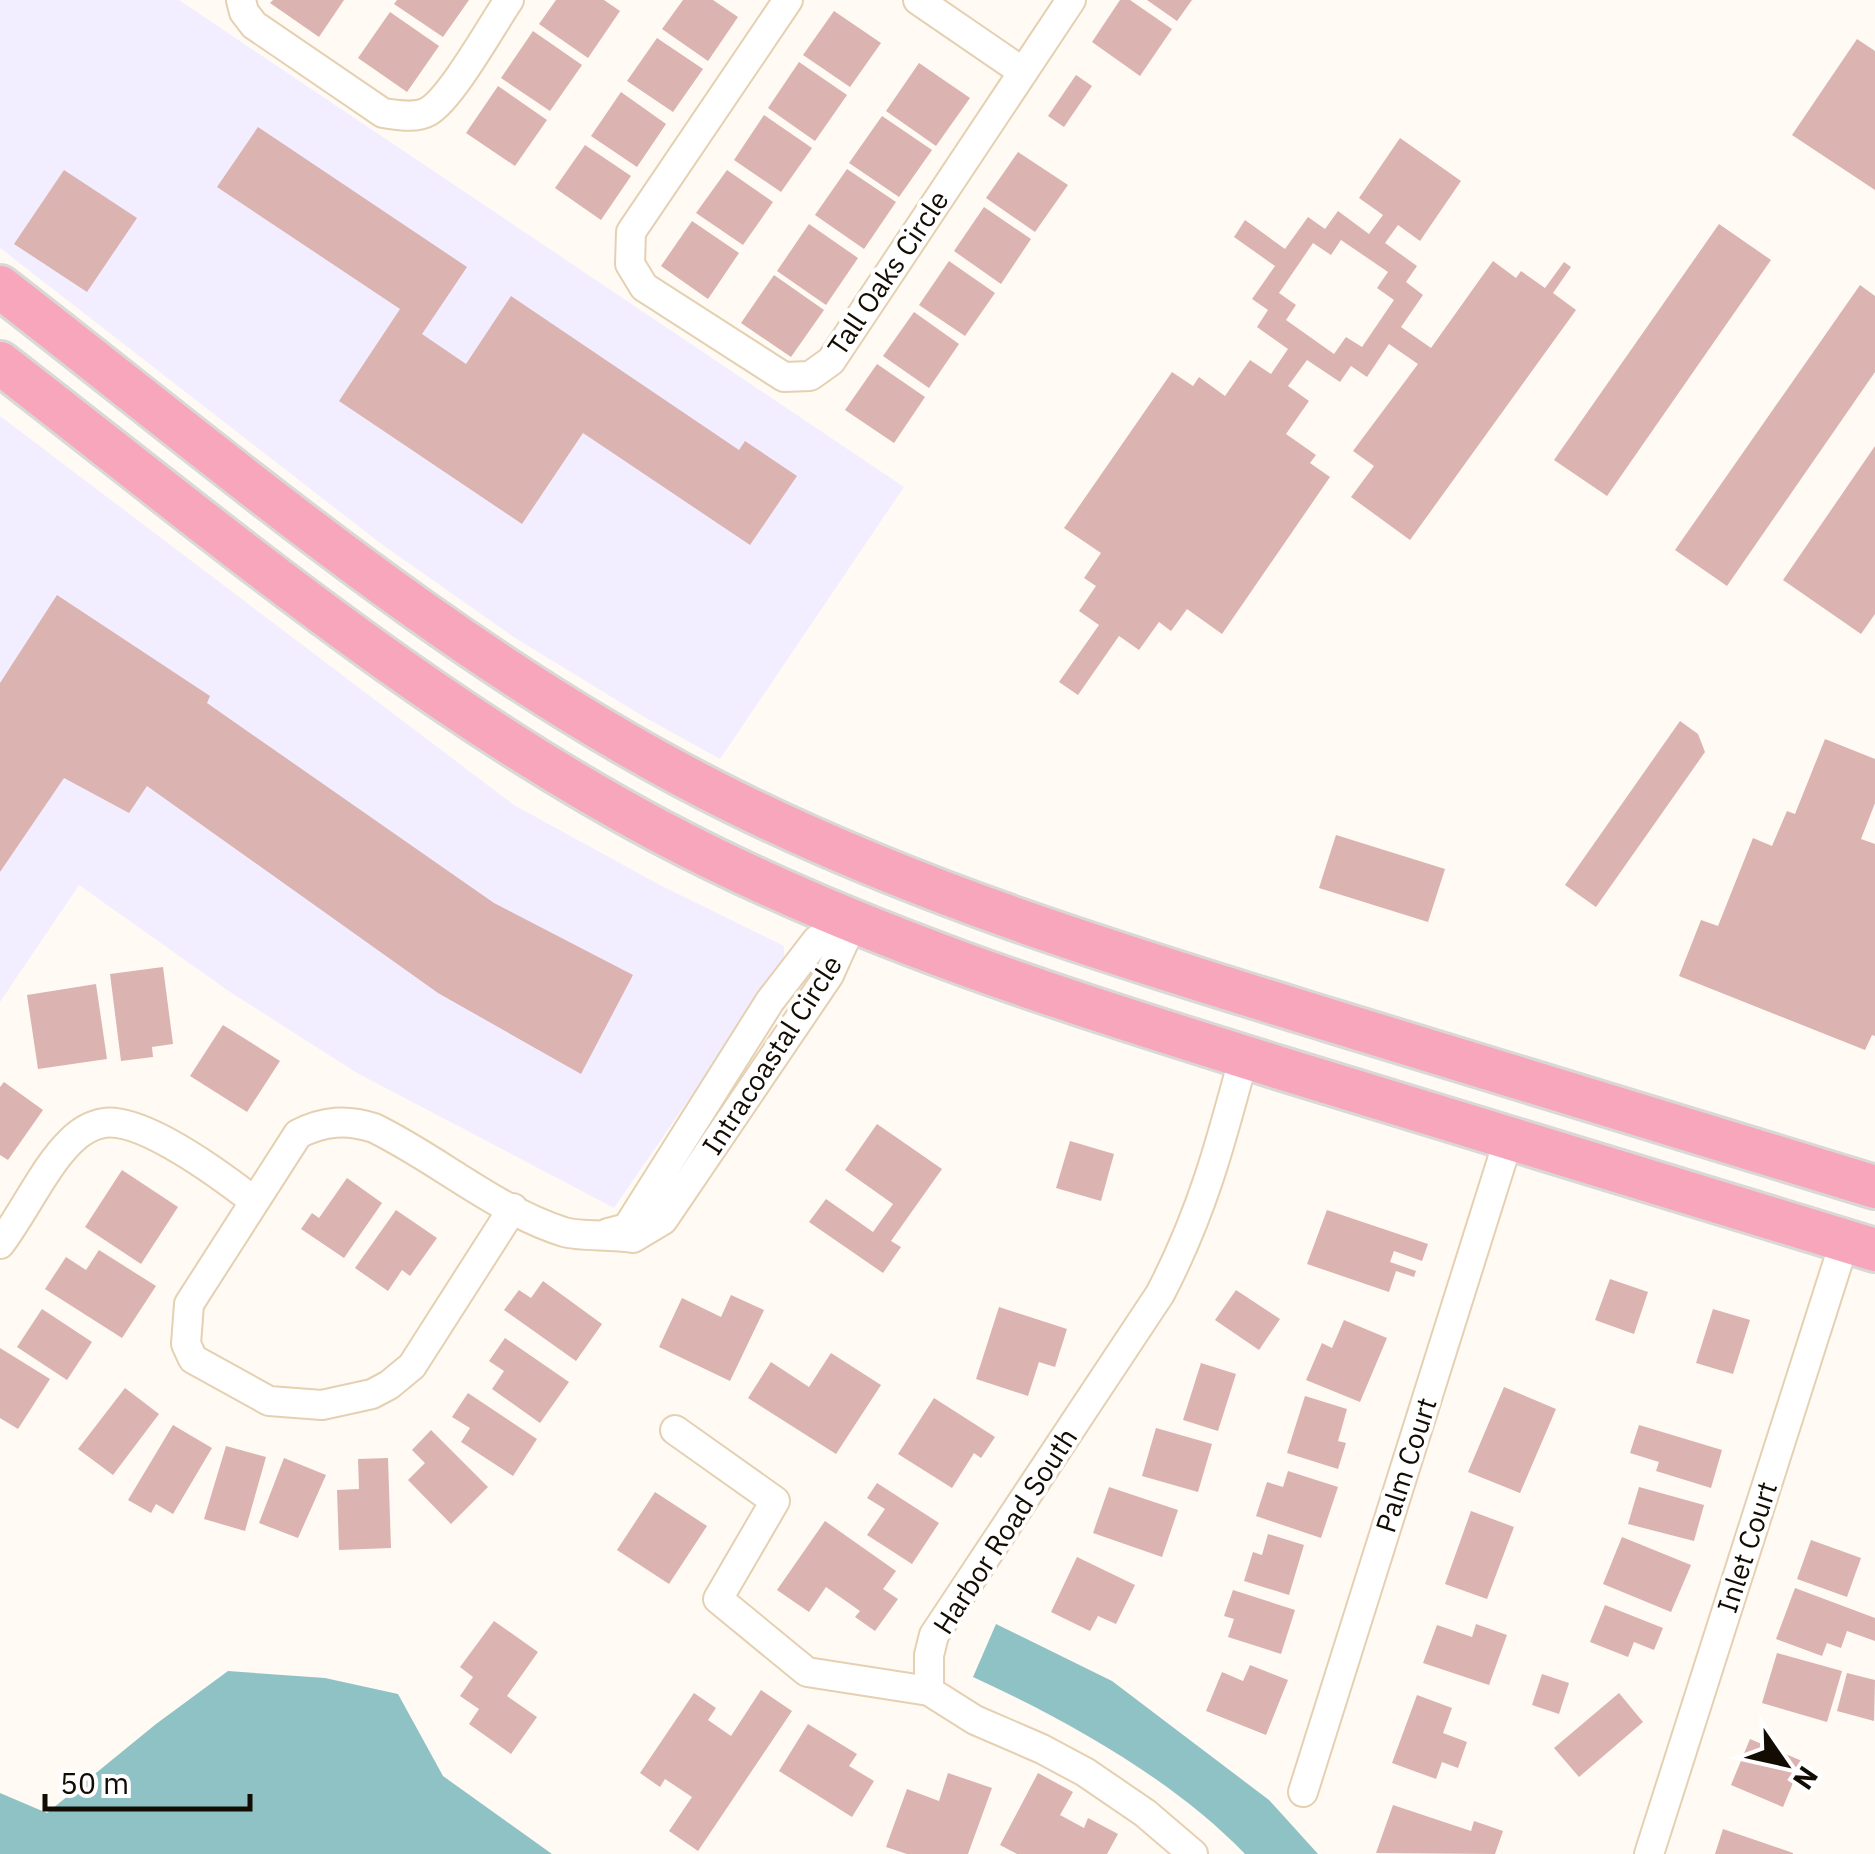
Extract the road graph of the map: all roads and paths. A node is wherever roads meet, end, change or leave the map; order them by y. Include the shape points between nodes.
1 (241, 0) edge
2 (508, 0) edge
3 (788, 0) edge
4 (918, 0) edge
5 (1072, 0) edge
6 (1023, 72) junction
7 (0, 286) edge
8 (0, 363) edge
9 (343, 627) junction
10 (454, 637) junction
11 (818, 841) junction
12 (733, 868) junction
13 (944, 895) junction
14 (850, 922) junction
15 (1244, 1056) junction
16 (1522, 1080) junction
17 (1418, 1110) junction
18 (1624, 1110) junction
19 (1509, 1138) junction
20 (1875, 1187) edge
21 (254, 1201) junction
22 (513, 1208) junction
23 (0, 1244) edge
24 (1860, 1245) edge
25 (675, 1430) dead end
26 (929, 1692) junction
27 (1303, 1792) dead end
28 (1193, 1854) edge
29 (1649, 1854) edge

1 - 2 street via 254,24 382,112 404,117 428,112 444,96
3 - 6 street, Tall Oaks Circle via 631,232 630,264 644,287 784,377 810,376 830,361
4 - 6 street
5 - 6 street, Tall Oaks Circle
7 - 10 main road
8 - 9 main road
9 - 10 main road via 412,646
9 - 12 main road via 484,728
10 - 11 main road via 651,758
11 - 12 main road via 799,856
11 - 13 main road
12 - 14 main road
13 - 14 main road via 877,898
13 - 16 main road
14 - 15 main road
14 - 22 street, Intracoastal Circle via 829,975 663,1220 633,1238 566,1233
15 - 17 main road
15 - 26 street, Harbor Road South via 1189,1239 1160,1294 934,1636
16 - 17 main road
16 - 18 main road
17 - 19 main road
18 - 19 main road via 1557,1118
18 - 20 main road
19 - 24 main road
19 - 27 street, Palm Court
21 - 22 street, Intracoastal Circle via 298,1134 335,1121 395,1138
21 - 22 street, Intracoastal Circle via 190,1304 186,1344 205,1368 269,1400 322,1406 372,1394 412,1366
21 - 23 street via 211,1168 132,1125 106,1122 68,1144
24 - 29 street, Inlet Court
25 - 26 street via 775,1501 718,1599 808,1672
26 - 28 street via 1084,1772

